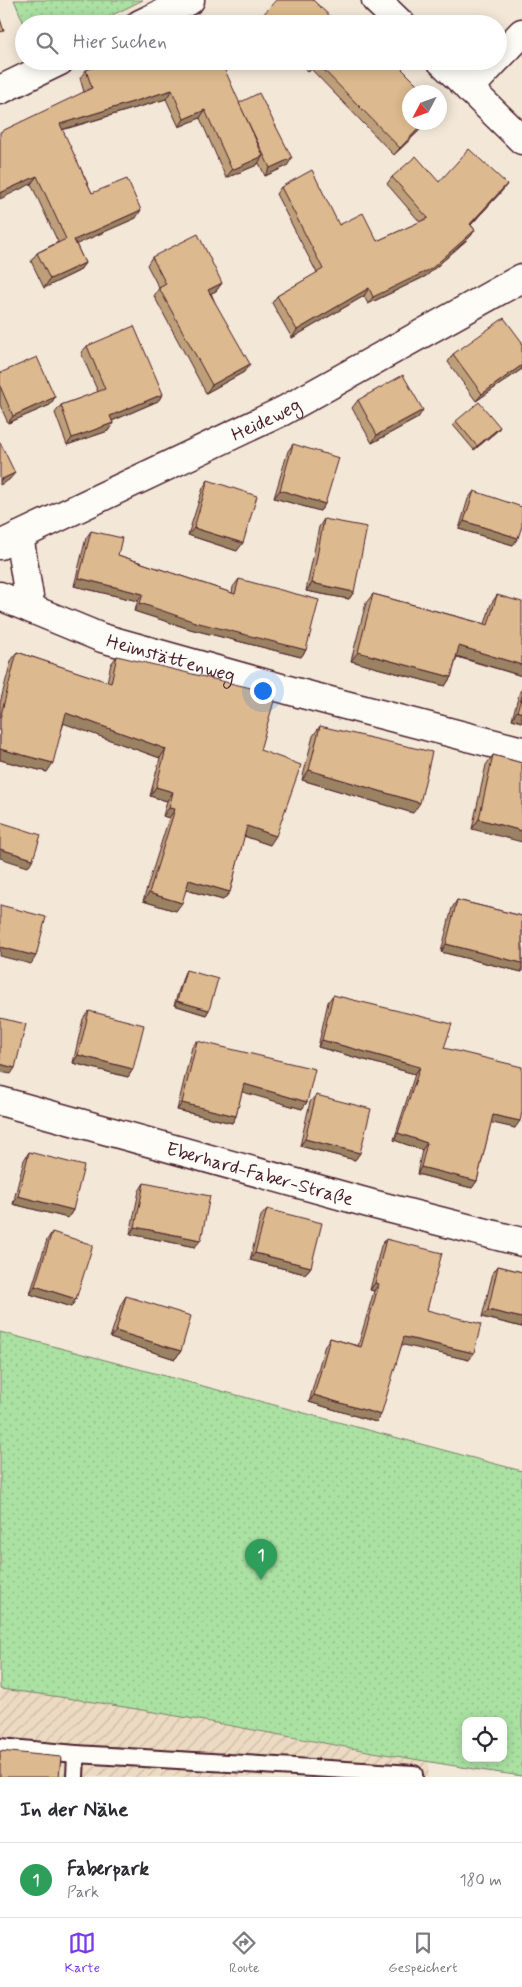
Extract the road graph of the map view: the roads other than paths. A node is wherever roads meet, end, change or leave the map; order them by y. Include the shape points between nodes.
1 (190, 0) edge
2 (376, 0) edge
3 (159, 15) edge
4 (392, 15) edge
5 (522, 33) edge
6 (507, 49) edge
7 (41, 70) edge
8 (449, 70) edge
9 (487, 70) edge
10 (469, 89) junction
11 (0, 90) edge
12 (522, 140) edge
13 (522, 278) edge
14 (9, 540) edge
15 (0, 596) edge
16 (31, 609) junction
17 (522, 751) edge
18 (0, 1102) edge
19 (522, 1242) edge
20 (0, 1747) edge
21 (76, 1754) junction
22 (75, 1777) edge
23 (414, 1777) edge

1 - 3 street
2 - 4 street
5 - 6 street
7 - 11 street
8 - 10 street
9 - 10 street
10 - 12 street
13 - 14 street, Heideweg via 283,411
14 - 16 street
15 - 16 street, Heimstättenweg
16 - 17 street, Heimstättenweg via 102,638
18 - 19 street, Eberhard-Faber-Straße
20 - 21 lane
21 - 22 lane
21 - 23 lane via 414,1774

